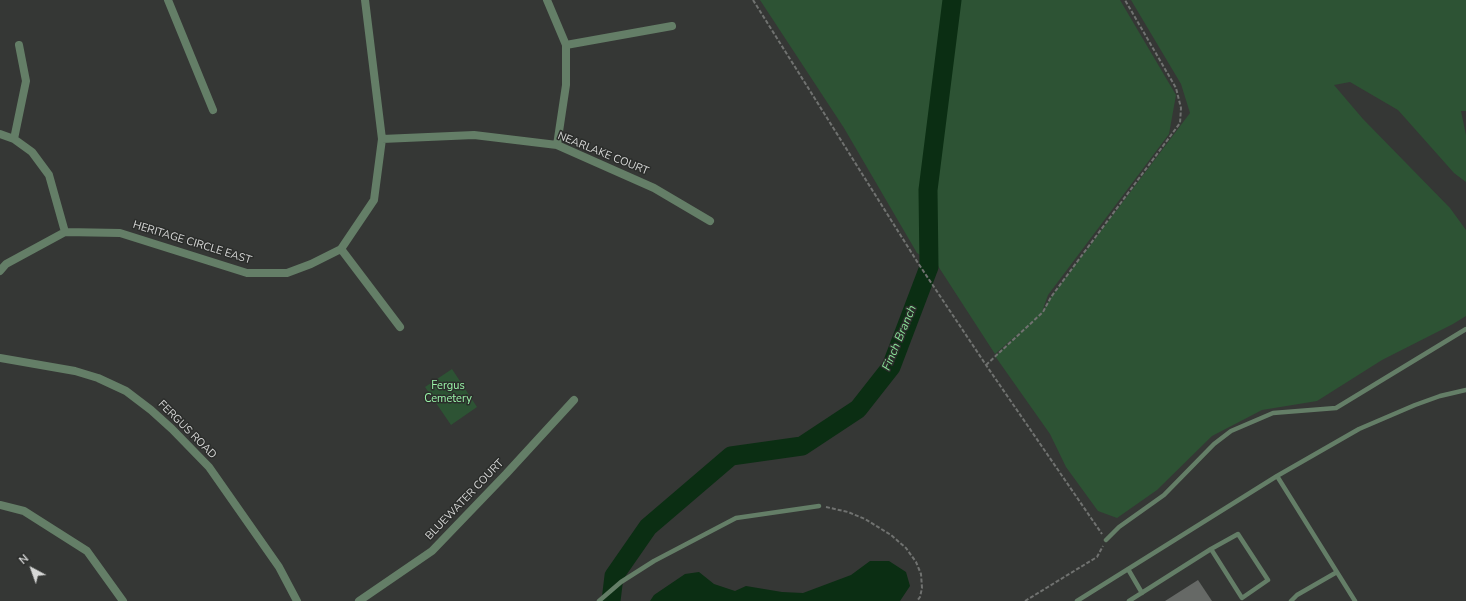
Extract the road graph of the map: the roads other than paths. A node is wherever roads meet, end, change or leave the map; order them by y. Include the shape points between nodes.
1 (168, 0) edge
2 (365, 0) edge
3 (547, 0) edge
4 (672, 26) dead end
5 (20, 45) dead end
6 (566, 45) junction
7 (213, 110) dead end
8 (0, 134) edge
9 (14, 139) junction
10 (382, 139) junction
11 (557, 145) junction
12 (710, 221) dead end
13 (66, 232) junction
14 (341, 249) junction
15 (0, 271) edge
16 (400, 327) dead end
17 (1466, 329) edge
18 (0, 358) edge
19 (1466, 390) edge
20 (574, 400) dead end
21 (1277, 476) junction
22 (0, 505) edge
23 (819, 506) road end
24 (1106, 540) road end
25 (1211, 549) junction
26 (1128, 569) junction
27 (1337, 572) junction
28 (1142, 593) junction
29 (123, 601) edge
30 (297, 601) edge
31 (359, 601) edge
32 (599, 601) edge
33 (1077, 601) edge
34 (1129, 601) edge
35 (1291, 601) edge
36 (1355, 601) edge

1 - 7 street
2 - 10 street, HERITAGE CIRCLE EAST
3 - 6 street
4 - 6 street
5 - 9 street via 26,81
6 - 11 street via 566,85
8 - 9 street
9 - 13 street via 32,152 49,175
10 - 11 street, NEARLAKE COURT via 474,135
10 - 14 street, HERITAGE CIRCLE EAST via 374,200
11 - 12 street, NEARLAKE COURT via 654,188
13 - 14 street, HERITAGE CIRCLE EAST via 120,233 247,273 287,273
13 - 15 street, HERITAGE CIRCLE EAST via 6,264
14 - 16 street
17 - 24 lane via 1336,408 1273,413 1231,431 1214,444 1164,494 1119,527
18 - 30 street, FERGUS ROAD via 75,371 98,378 126,391 151,410 209,467 279,567
19 - 21 lane via 1415,405 1359,429
20 - 31 street, BLUEWATER COURT via 432,550
21 - 26 lane
21 - 27 lane
22 - 29 street via 24,511 87,551
23 - 32 lane via 736,518 654,561 621,582
25 - 25 lane via 1238,534 1268,580 1242,598
25 - 28 lane
26 - 28 lane
26 - 33 lane
27 - 35 lane
27 - 36 lane
28 - 34 lane

